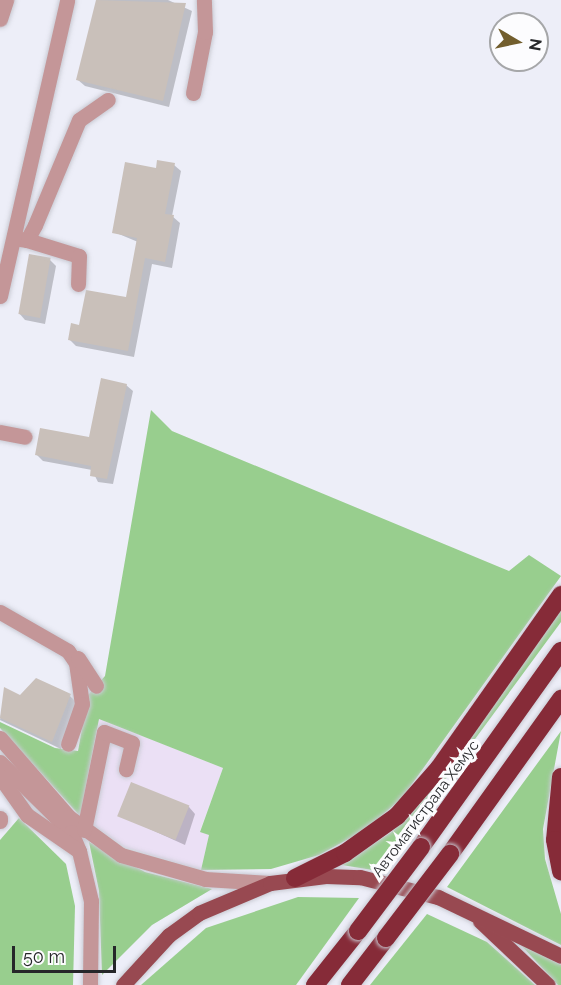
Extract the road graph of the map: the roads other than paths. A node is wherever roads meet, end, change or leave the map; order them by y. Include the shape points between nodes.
1 (204, 0) edge
2 (64, 1) edge
3 (193, 93) dead end
4 (108, 100) dead end
5 (20, 239) junction
6 (78, 284) dead end
7 (0, 293) edge
8 (0, 432) edge
9 (25, 437) dead end
10 (561, 595) edge
11 (0, 612) edge
12 (68, 651) junction
13 (561, 651) edge
14 (96, 686) dead end
15 (561, 699) edge
16 (0, 738) edge
17 (68, 744) dead end
18 (0, 762) edge
19 (0, 768) edge
20 (126, 769) dead end
21 (0, 777) edge
22 (561, 777) edge
23 (84, 830) junction
24 (79, 851) junction
25 (561, 871) edge
26 (295, 878) junction
27 (270, 883) junction
28 (470, 911) junction
29 (561, 956) edge
30 (90, 985) edge
31 (123, 985) edge
32 (315, 985) edge
33 (350, 985) edge
34 (548, 985) edge

1 - 3 street via 205,32
2 - 5 street
4 - 5 street via 79,120
5 - 6 street via 79,256
5 - 7 street
8 - 9 street
10 - 26 highway via 439,768 397,816 345,853
11 - 12 street
12 - 14 street
12 - 17 street via 80,672 82,704
13 - 32 highway, Автомагистрала Хемус, bridge via 421,847
15 - 33 highway, bridge
16 - 23 street
18 - 24 street via 71,832
19 - 24 street
20 - 23 street via 132,743 104,732
21 - 24 street via 27,815
22 - 25 highway via 555,840
23 - 27 street via 121,855 165,871
24 - 30 street via 91,901
26 - 27 main road
26 - 28 main road via 370,879
27 - 31 main road via 176,929
28 - 29 main road
28 - 34 main road

